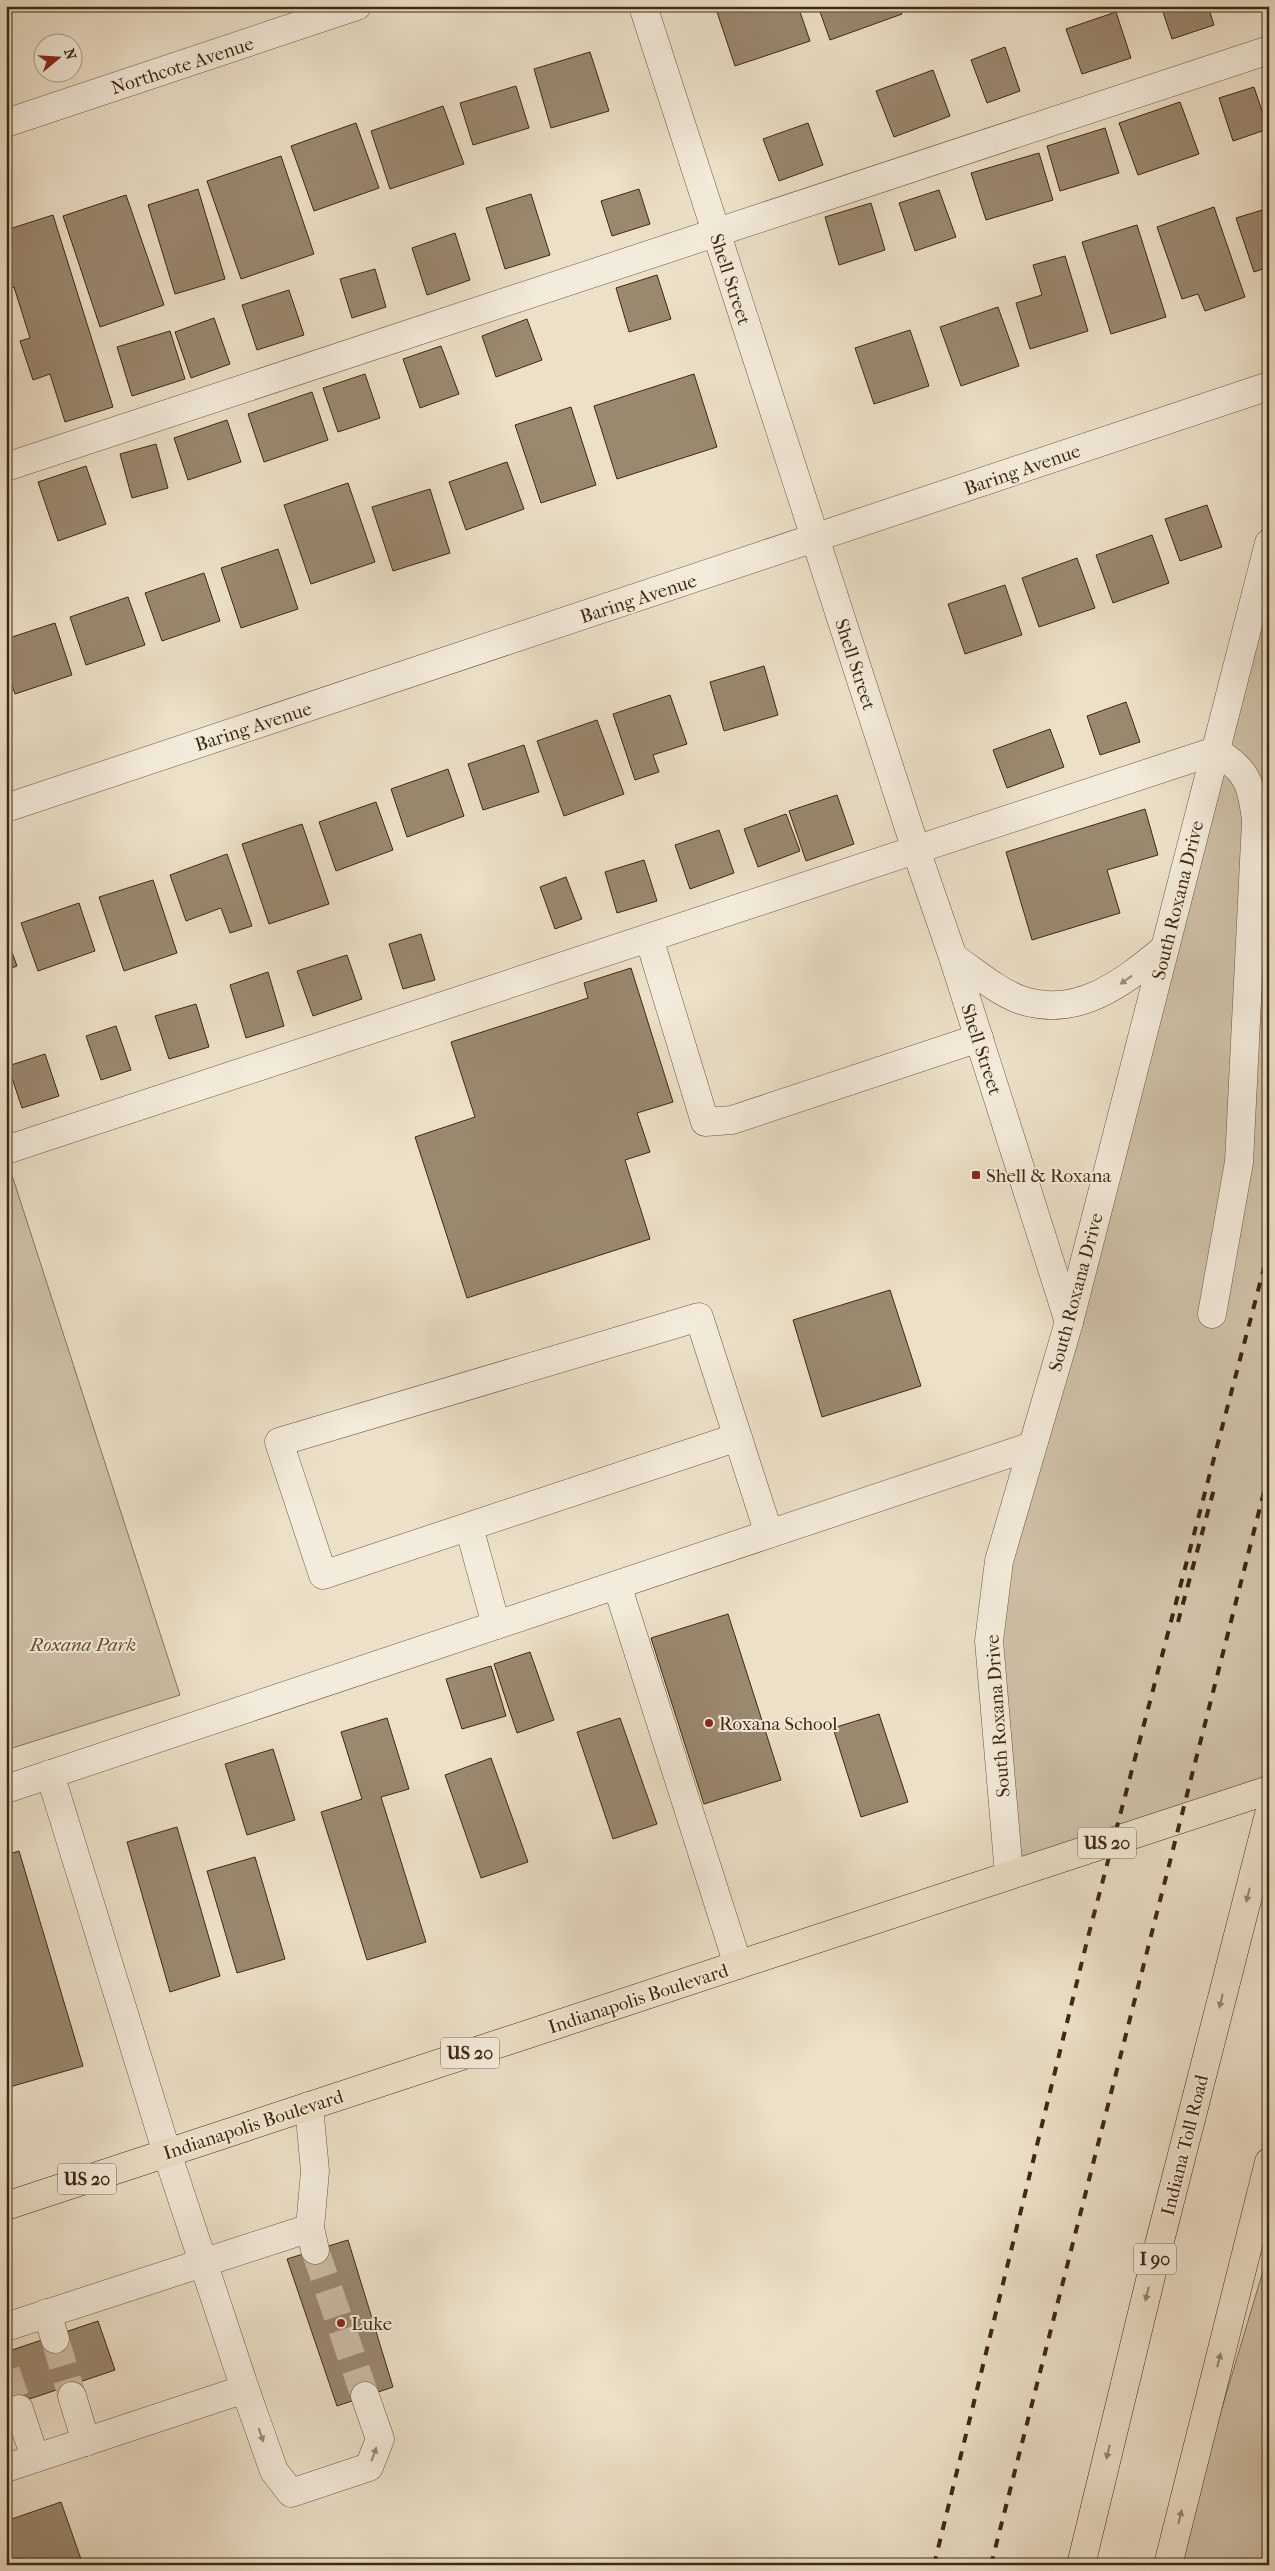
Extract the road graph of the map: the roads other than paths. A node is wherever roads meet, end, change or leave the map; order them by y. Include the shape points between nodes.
1 (357, 6) edge
2 (643, 6) edge
3 (1269, 50) edge
4 (6, 123) edge
5 (717, 234) junction
6 (1269, 386) edge
7 (6, 467) edge
8 (816, 538) junction
9 (1269, 543) edge
10 (1215, 751) junction
11 (6, 808) edge
12 (916, 850) junction
13 (649, 938) junction
14 (1164, 949) junction
15 (953, 957) junction
16 (979, 1038) junction
17 (6, 1150) edge
18 (1212, 1314) dead end
19 (1069, 1322) junction
20 (738, 1437) junction
21 (1032, 1446) junction
22 (469, 1527) junction
23 (769, 1534) junction
24 (616, 1585) junction
25 (496, 1625) junction
26 (50, 1774) junction
27 (6, 1789) edge
28 (1269, 1790) edge
29 (1269, 1814) edge
30 (1009, 1874) junction
31 (738, 1965) junction
32 (309, 2106) junction
33 (167, 2153) junction
34 (1269, 2162) edge
35 (6, 2206) edge
36 (203, 2262) junction
37 (47, 2313) junction
38 (6, 2327) edge
39 (55, 2339) tunnel mouth
40 (245, 2389) junction
41 (72, 2396) tunnel mouth
42 (365, 2396) tunnel mouth
43 (19, 2409) tunnel mouth
44 (86, 2442) junction
45 (35, 2458) junction
46 (6, 2468) edge
47 (1081, 2565) edge
48 (1168, 2565) edge

1 - 4 street, Northcote Avenue
2 - 5 street, Shell Street
3 - 5 street
5 - 7 street
5 - 8 street, Shell Street
6 - 8 street, Baring Avenue
8 - 11 street, Baring Avenue
8 - 12 street, Shell Street
9 - 10 street, South Roxana Drive
10 - 12 street
10 - 14 street, South Roxana Drive
10 - 18 street via 1242,770 1254,800 1256,821 1239,1162
12 - 13 street
12 - 15 street, Shell Street
13 - 16 street via 705,1122 732,1120
13 - 17 street
14 -> 15 street via 1115,988 1079,1002 1060,1005 1020,1000
14 - 19 street, South Roxana Drive
15 - 16 street, Shell Street
16 - 19 street, Shell Street
19 - 21 street, South Roxana Drive
20 - 22 street
20 - 22 street via 699,1317 279,1442 323,1575
20 - 23 street
21 - 23 street
21 - 30 street, South Roxana Drive via 999,1561 989,1641
22 - 25 street
23 - 24 street
24 - 25 street
24 - 31 street
25 - 26 street
26 - 27 street
26 - 33 street
28 - 30 main road, Indianapolis Boulevard / US 20
29 -> 47 main road, Indiana Toll Road / I 90
30 - 31 main road, Indianapolis Boulevard / US 20
31 - 32 main road, Indianapolis Boulevard / US 20
32 - 33 main road, Indianapolis Boulevard / US 20
32 - 36 street via 315,2170 313,2239
33 - 35 main road, Indianapolis Boulevard / US 20
33 - 36 street
48 -> 34 main road
36 - 37 street
36 - 40 street
37 - 38 street
37 - 39 street
40 -> 42 street via 274,2471 291,2492 369,2467 380,2439
40 - 44 street
41 - 44 street
43 - 45 street
44 - 45 street
45 - 46 street

